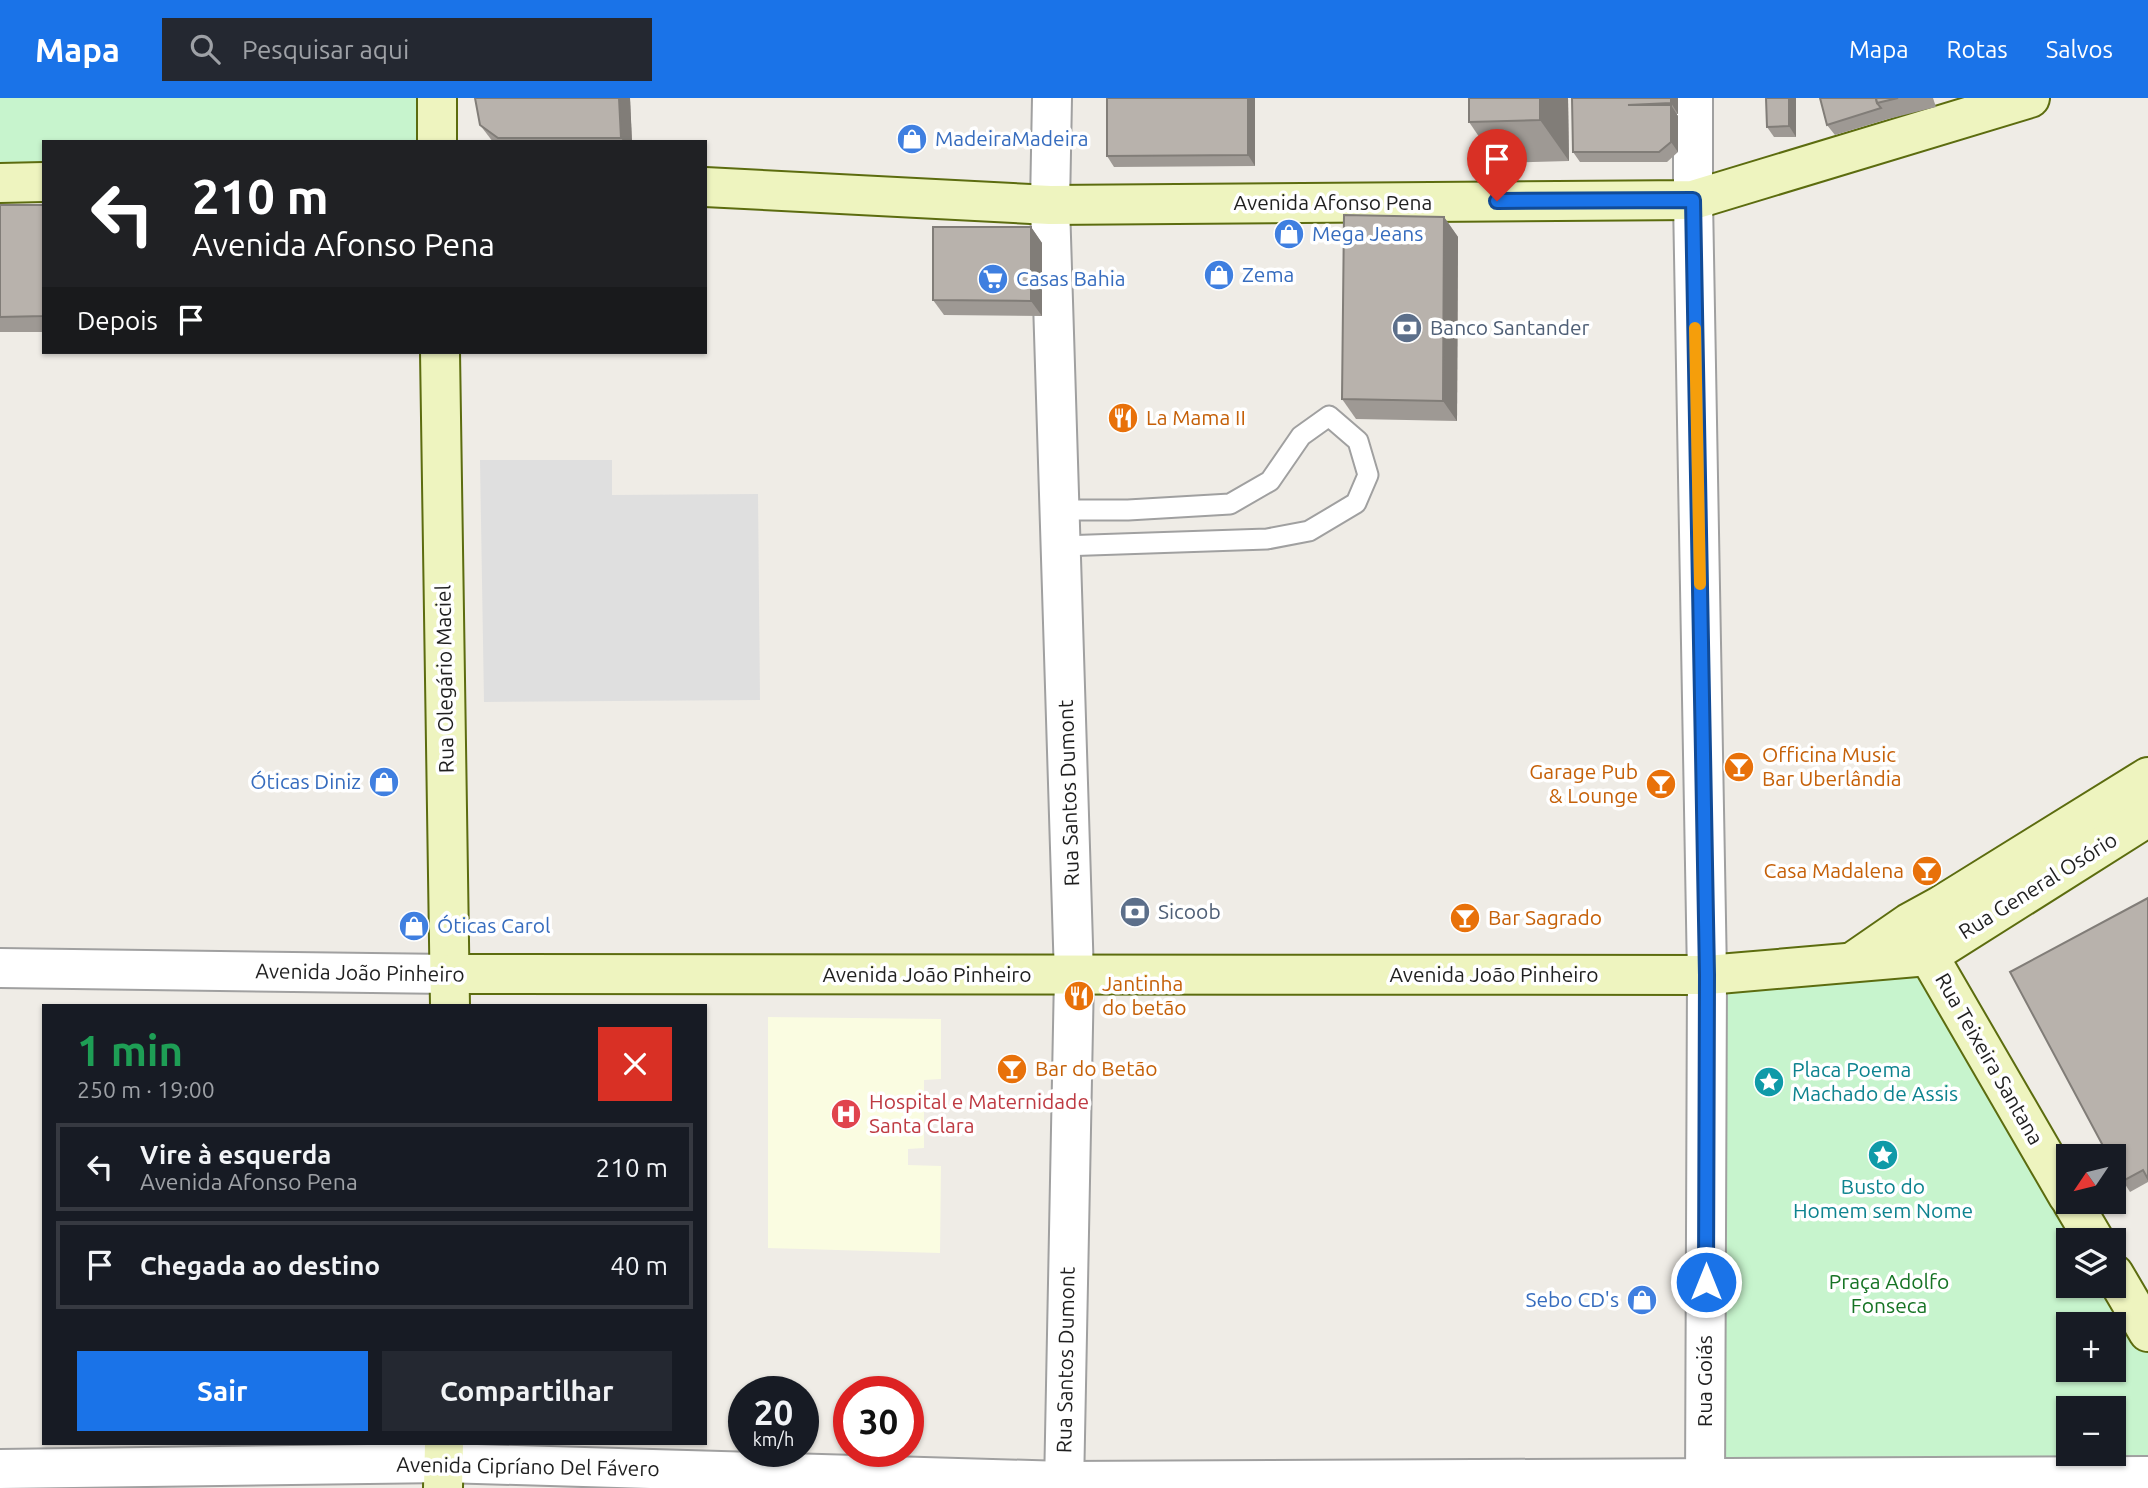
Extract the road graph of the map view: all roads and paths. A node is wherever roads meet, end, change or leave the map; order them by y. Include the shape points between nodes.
1 (437, 98) edge
2 (1052, 98) edge
3 (1693, 98) edge
4 (2030, 98) edge
5 (437, 140) edge
6 (42, 182) edge
7 (0, 183) edge
8 (707, 187) edge
9 (1693, 200) junction
10 (1050, 205) junction
11 (440, 354) edge
12 (1060, 528) junction
13 (2148, 777) edge
14 (2148, 817) edge
15 (1909, 923) junction
16 (1928, 956) junction
17 (1854, 961) junction
18 (0, 968) edge
19 (1707, 975) junction
20 (1074, 976) junction
21 (450, 990) edge
22 (2056, 1175) edge
23 (2126, 1294) edge
24 (2148, 1332) edge
25 (444, 1465) edge
26 (0, 1469) edge
27 (2148, 1476) edge
28 (1705, 1483) edge
29 (1064, 1485) edge

1 - 5 street
2 - 10 street, Rua Santos Dumont
3 - 9 street, Rua Goiás
4 - 9 street, Avenida Afonso Pena
6 - 7 street
8 - 10 street, Avenida Afonso Pena
9 - 10 street, Avenida Afonso Pena
9 - 19 street, Rua Goiás
10 - 12 street, Rua Santos Dumont
11 - 21 street, Rua Olegário Maciel
12 - 12 lane via 1267,540 1309,531 1356,503 1368,475 1358,441 1329,416 1301,436 1270,481 1230,504 1128,510
12 - 20 street, Rua Santos Dumont
13 - 15 street, Avenida João Pinheiro
14 - 16 street, Rua General Osório
15 - 16 street, Rua Teixeira Santana
15 - 17 street, Avenida João Pinheiro
16 - 17 street, Avenida João Pinheiro
16 - 22 street, Rua Teixeira Santana
17 - 19 street, Avenida João Pinheiro
18 - 21 street, Avenida João Pinheiro
19 - 20 street, Avenida João Pinheiro
19 - 28 street, Rua Goiás
20 - 21 street, Avenida João Pinheiro
20 - 29 street, Rua Santos Dumont
23 - 24 street
25 - 26 street, Avenida Cipríano Del Fávero
25 - 29 street, Avenida Cipríano Del Fávero
27 - 28 street, Avenida Cipríano Del Fávero
28 - 29 street, Avenida Cipríano Del Fávero

